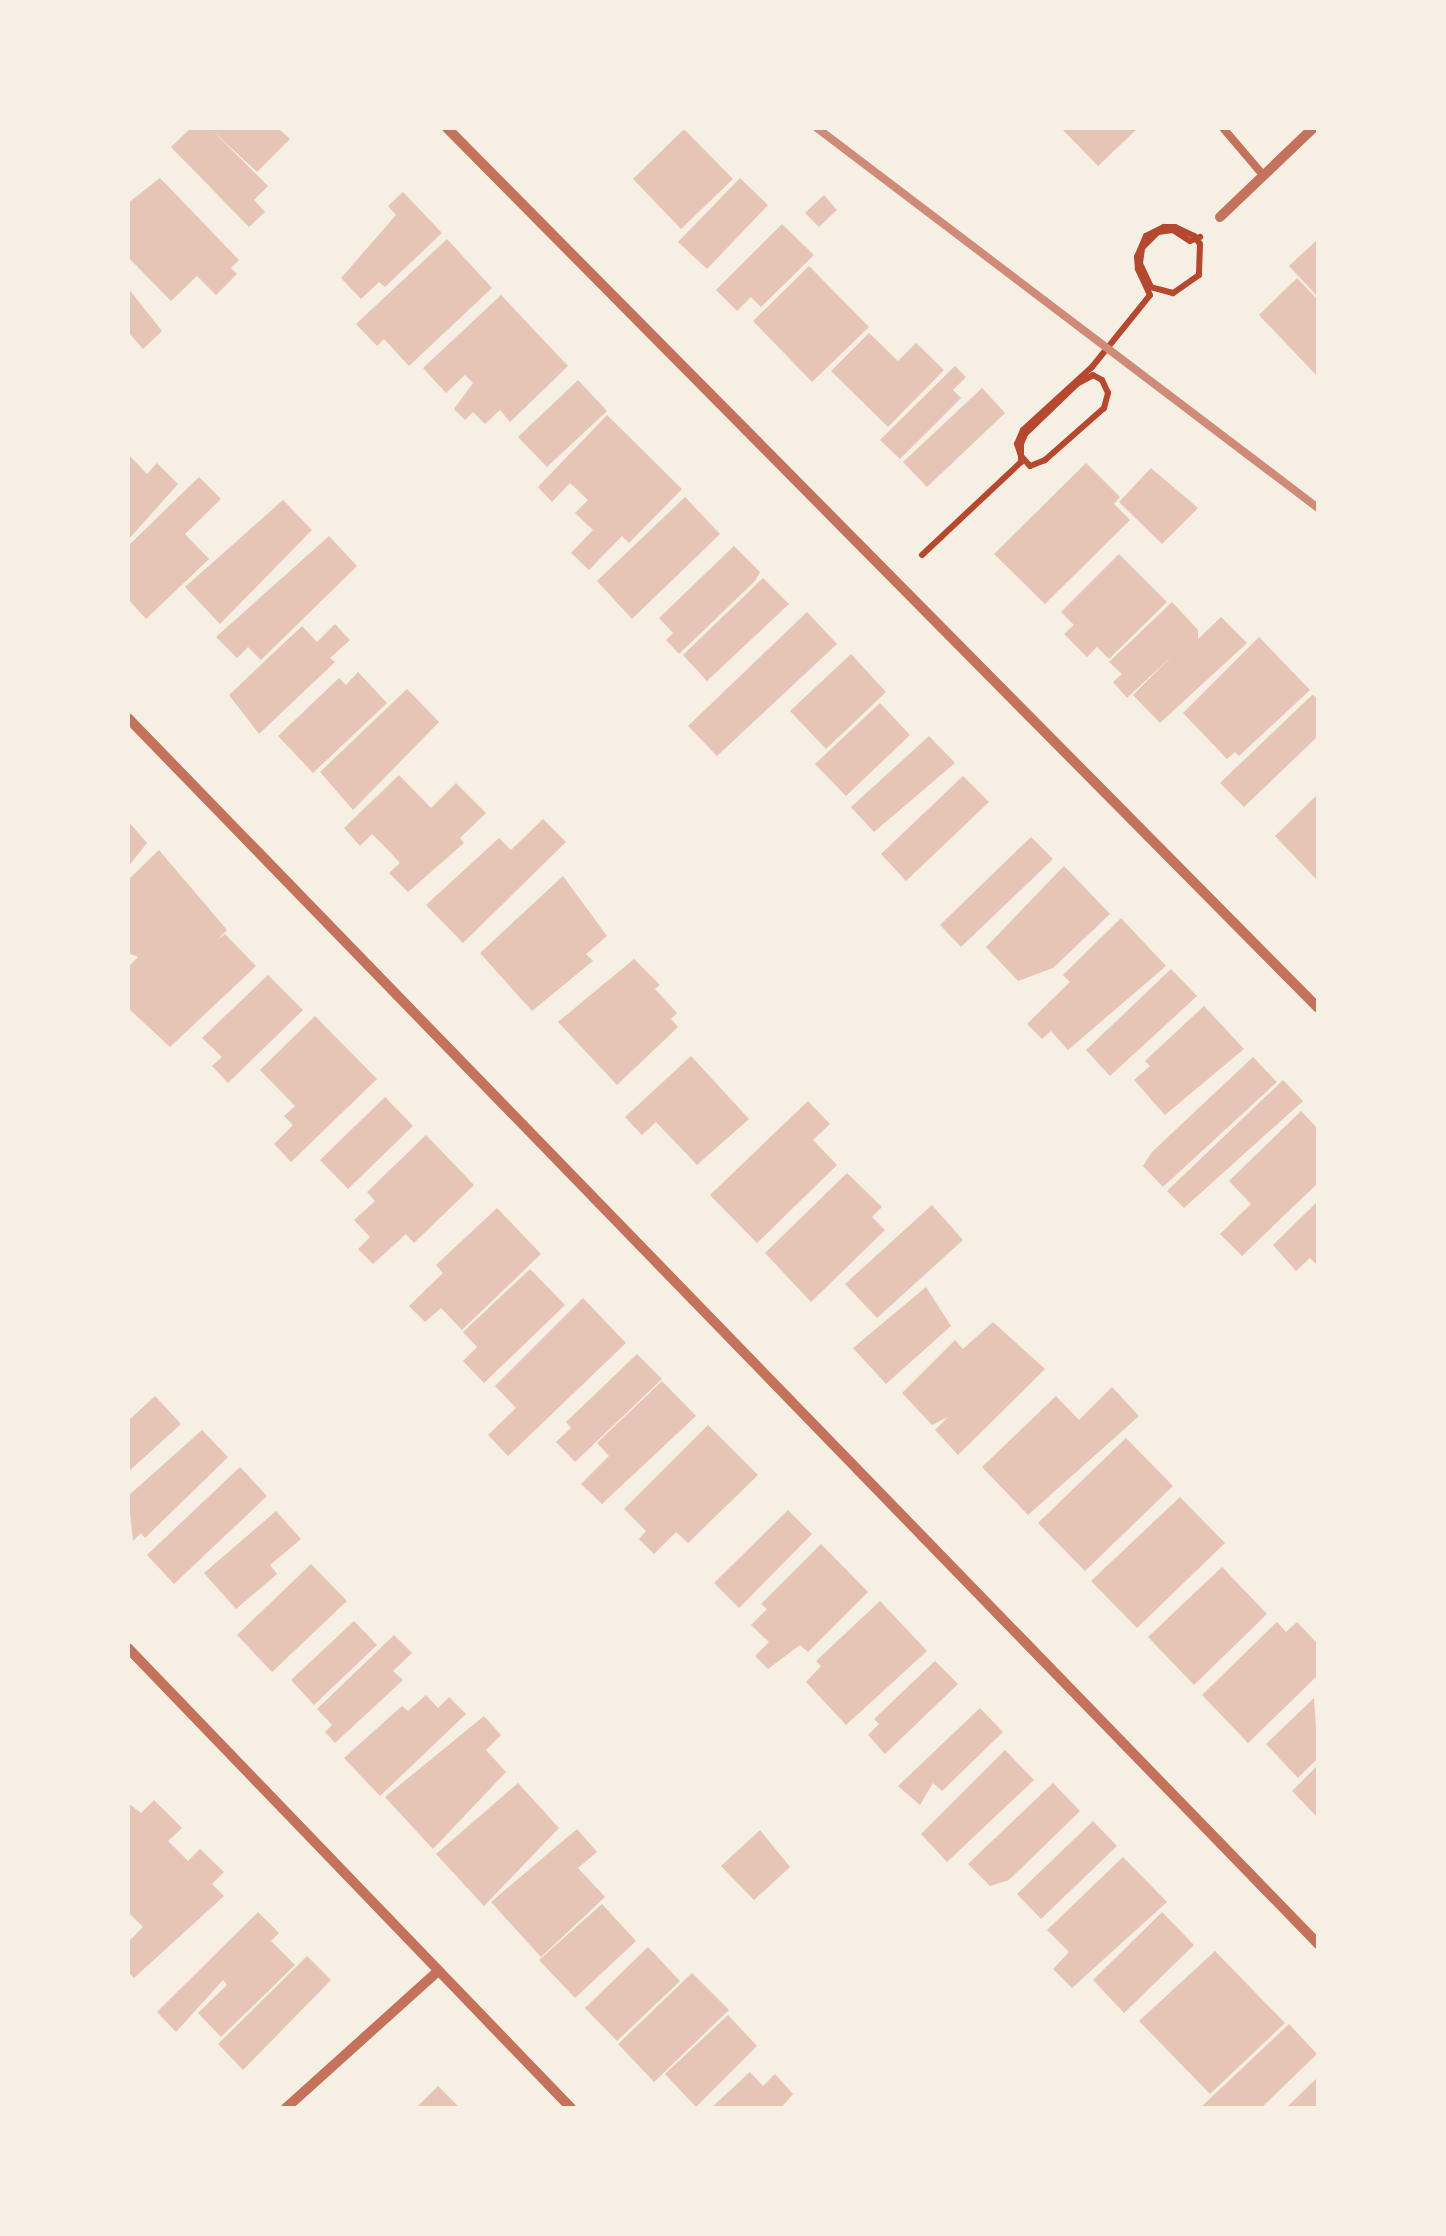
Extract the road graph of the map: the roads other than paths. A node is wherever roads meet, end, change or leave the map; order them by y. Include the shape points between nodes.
1 (447, 128) edge
2 (1222, 128) edge
3 (1313, 128) edge
4 (1263, 176) junction
5 (1220, 216) dead end
6 (128, 718) edge
7 (1317, 1004) edge
8 (128, 1648) edge
9 (1318, 1944) edge
10 (438, 1971) junction
11 (286, 2108) edge
12 (571, 2108) edge

1 - 7 street
2 - 4 lane
3 - 4 street
4 - 5 street
6 - 9 street
8 - 10 street
10 - 11 street
10 - 12 street

